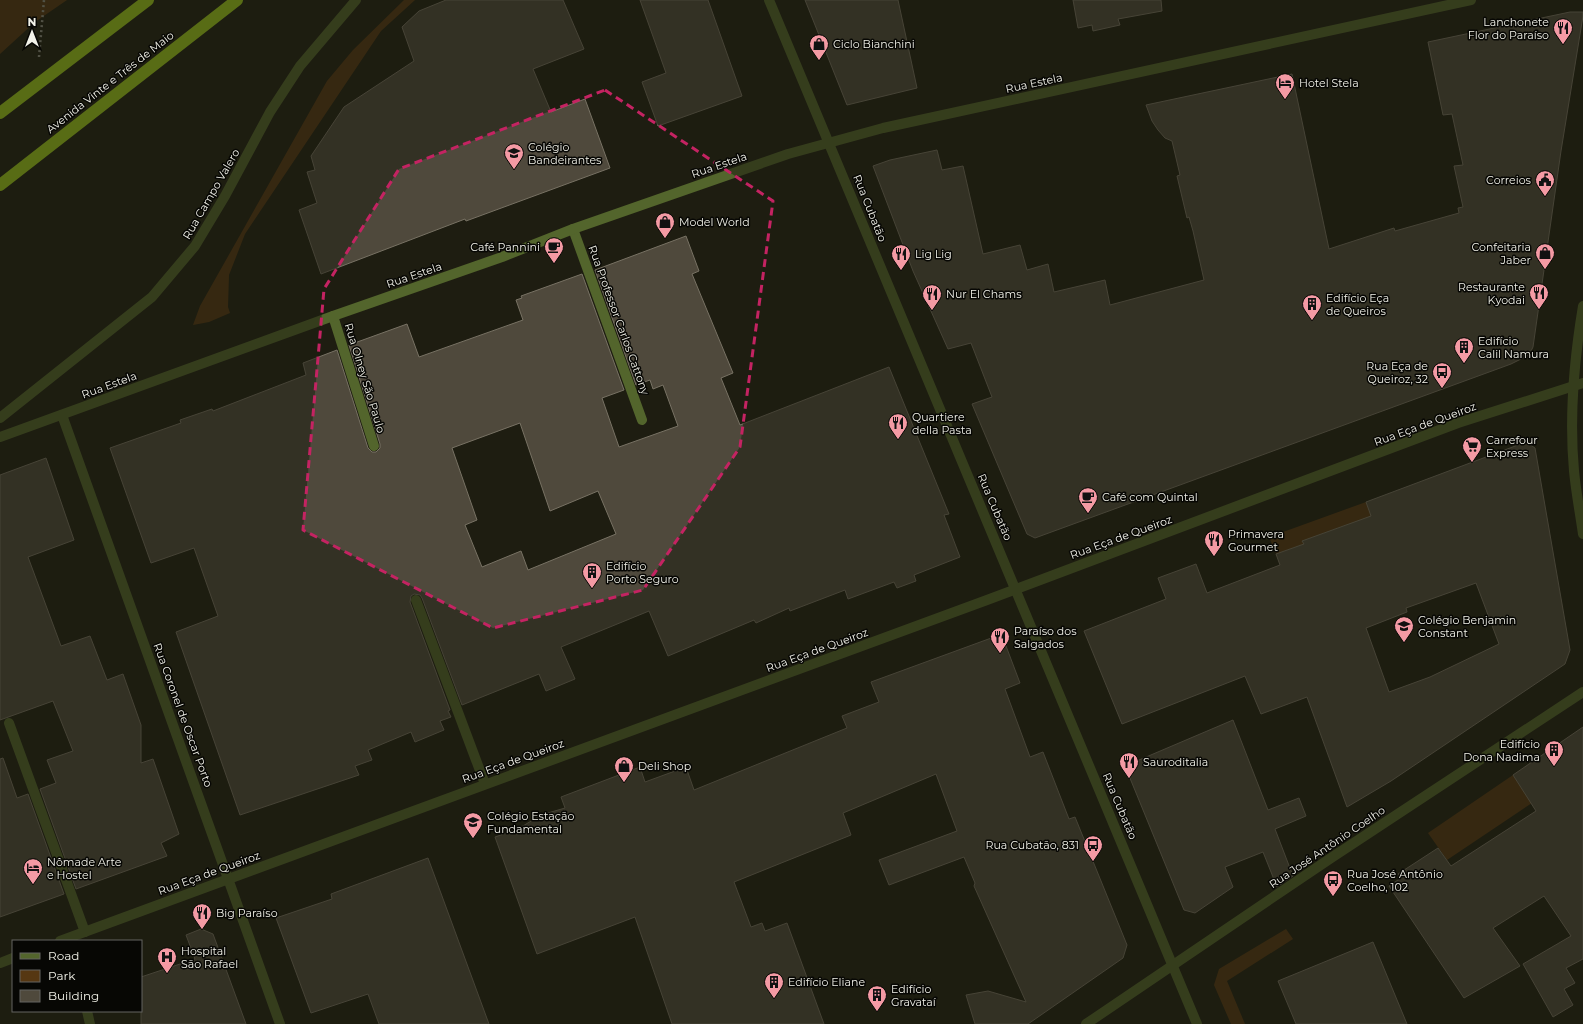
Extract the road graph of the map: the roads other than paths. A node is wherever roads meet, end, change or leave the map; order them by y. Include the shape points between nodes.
1 (148, 0) edge
2 (237, 0) edge
3 (356, 0) edge
4 (769, 0) edge
5 (1470, 0) edge
6 (0, 113) edge
7 (827, 142) junction
8 (0, 185) edge
9 (573, 229) junction
10 (1583, 306) edge
11 (333, 316) junction
12 (1578, 384) edge
13 (62, 415) junction
14 (0, 418) edge
15 (642, 420) dead end
16 (0, 437) edge
17 (374, 446) dead end
18 (1583, 534) edge
19 (1016, 589) junction
20 (416, 600) dead end
21 (1583, 692) edge
22 (9, 723) dead end
23 (485, 784) junction
24 (229, 879) junction
25 (85, 932) junction
26 (64, 940) edge
27 (12, 958) edge
28 (0, 963) edge
29 (1174, 965) junction
30 (87, 1012) edge
31 (90, 1024) edge
32 (280, 1024) edge
33 (1086, 1024) edge
34 (1197, 1024) edge

1 - 6 highway
2 - 8 highway, Avenida Vinte e Três de Maio
3 - 14 street, Rua Campo Valero via 300,66 270,112 196,246 162,286 152,297
4 - 7 street, Rua Cubatão
5 - 7 street, Rua Estela via 898,124
7 - 9 street, Rua Estela
7 - 19 street, Rua Cubatão via 843,174
9 - 11 street, Rua Estela via 502,257
9 - 15 street, Rua Professor Carlos Cattony
10 - 12 street via 1577,340
11 - 13 street, Rua Estela
11 - 17 street, Rua Olney São Paulo
12 - 18 street via 1574,470
12 - 19 street, Rua Eça de Queiroz via 1458,424
13 - 16 street, Rua Estela
13 - 24 street, Rua Coronel de Oscar Porto
19 - 23 street, Rua Eça de Queiroz
19 - 29 street, Rua Cubatão
20 - 23 street
21 - 29 street, Rua José Antônio Coelho
22 - 25 street
23 - 24 street, Rua Eça de Queiroz
24 - 25 street, Rua Eça de Queiroz
24 - 32 street, Rua Coronel de Oscar Porto
25 - 26 street, Rua Eça de Queiroz
27 - 28 street
29 - 33 street, Rua José Antônio Coelho
29 - 34 street, Rua Cubatão
30 - 31 street

